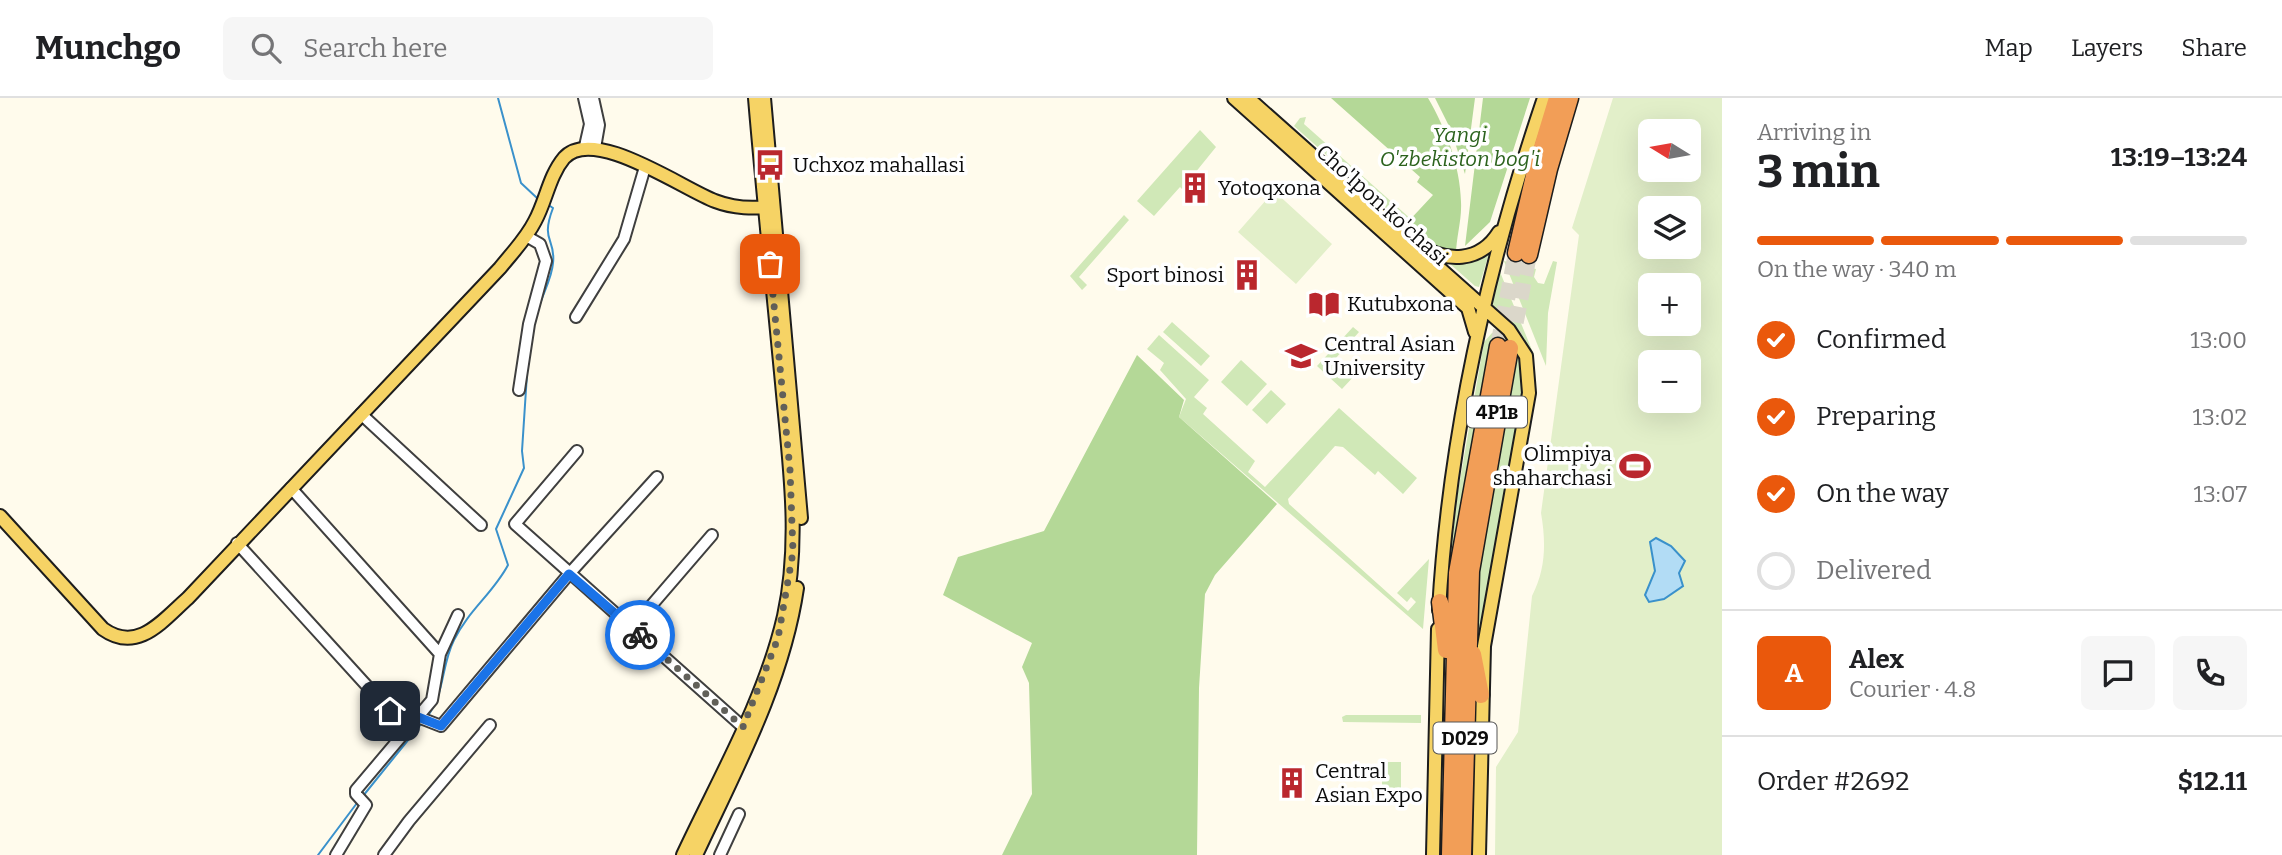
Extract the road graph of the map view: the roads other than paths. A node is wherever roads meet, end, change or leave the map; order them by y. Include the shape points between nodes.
1 (583, 98) edge
2 (593, 98) edge
3 (755, 98) edge
4 (764, 98) edge
5 (1234, 98) edge
6 (1248, 98) edge
7 (1544, 98) edge
8 (1557, 98) edge
9 (1570, 98) edge
10 (590, 147) junction
11 (645, 167) junction
12 (1364, 202) junction
13 (769, 207) junction
14 (1509, 209) junction
15 (526, 236) junction
16 (1483, 307) junction
17 (576, 317) dead end
18 (1509, 330) junction
19 (1504, 347) joint
20 (1475, 355) junction
21 (519, 390) dead end
22 (360, 414) junction
23 (577, 451) dead end
24 (657, 477) dead end
25 (1485, 477) joint
26 (291, 488) junction
27 (0, 516) edge
28 (481, 525) dead end
29 (712, 534) dead end
30 (237, 543) junction
31 (569, 574) junction
32 (1440, 602) junction
33 (458, 615) dead end
34 (1461, 621) junction
35 (632, 628) junction
36 (440, 654) junction
37 (1453, 694) junction
38 (1481, 695) junction
39 (422, 718) junction
40 (490, 725) dead end
41 (743, 727) junction
42 (407, 730) junction
43 (739, 814) dead end
44 (701, 830) junction
45 (336, 855) edge
46 (384, 855) edge
47 (683, 855) edge
48 (696, 855) edge
49 (720, 855) edge
50 (1433, 855) edge
51 (1450, 855) edge
52 (1463, 855) edge
53 (1479, 855) edge

1 - 10 street
2 - 10 street via 599,125
3 - 13 main road
4 - 13 main road
5 - 20 main road, Cho'lpon ko'chasi via 1468,308 1474,324
6 - 12 main road, Cho'lpon ko'chasi
7 - 14 main road
8 - 9 highway via 1536,167 1523,254
10 - 11 main road
10 - 15 main road via 564,159
11 - 13 main road via 716,202
11 - 17 street via 624,239
12 - 14 main road via 1428,250 1455,257 1474,255 1488,246
12 - 16 main road, Cho'lpon ko'chasi
13 - 41 main road via 793,539 778,638
13 - 44 main road via 800,486 799,573 787,641 773,684
14 - 16 main road
15 - 21 street via 540,244 547,261 529,324
15 - 22 main road
16 - 18 main road, Cho'lpon ko'chasi
16 - 20 main road
18 - 20 main road via 1487,331
18 - 38 main road, Cho'lpon ko'chasi via 1526,356 1530,389 1490,602
19 - 25 highway, 4Р1в
19 - 34 highway, D029 via 1463,525
20 - 32 main road via 1452,486
22 - 26 main road
22 - 28 street
23 - 31 street via 515,524
24 - 31 street
25 - 34 highway, D029
26 - 30 main road
26 - 36 street
27 - 30 main road via 103,629 121,638 148,633 188,598
29 - 35 street
30 - 42 street
31 - 35 street
31 - 39 street via 441,726
32 - 37 highway
32 - 50 main road
33 - 36 street
34 - 37 highway
34 - 38 highway
34 - 52 highway, D029
35 - 41 street
36 - 39 street via 432,700
37 - 51 highway, D029
38 - 53 main road, Cho'lpon ko'chasi
39 - 42 street
40 - 46 street
41 - 44 main road
42 - 45 street via 356,790 366,804
43 - 49 street
44 - 47 main road
44 - 48 main road

